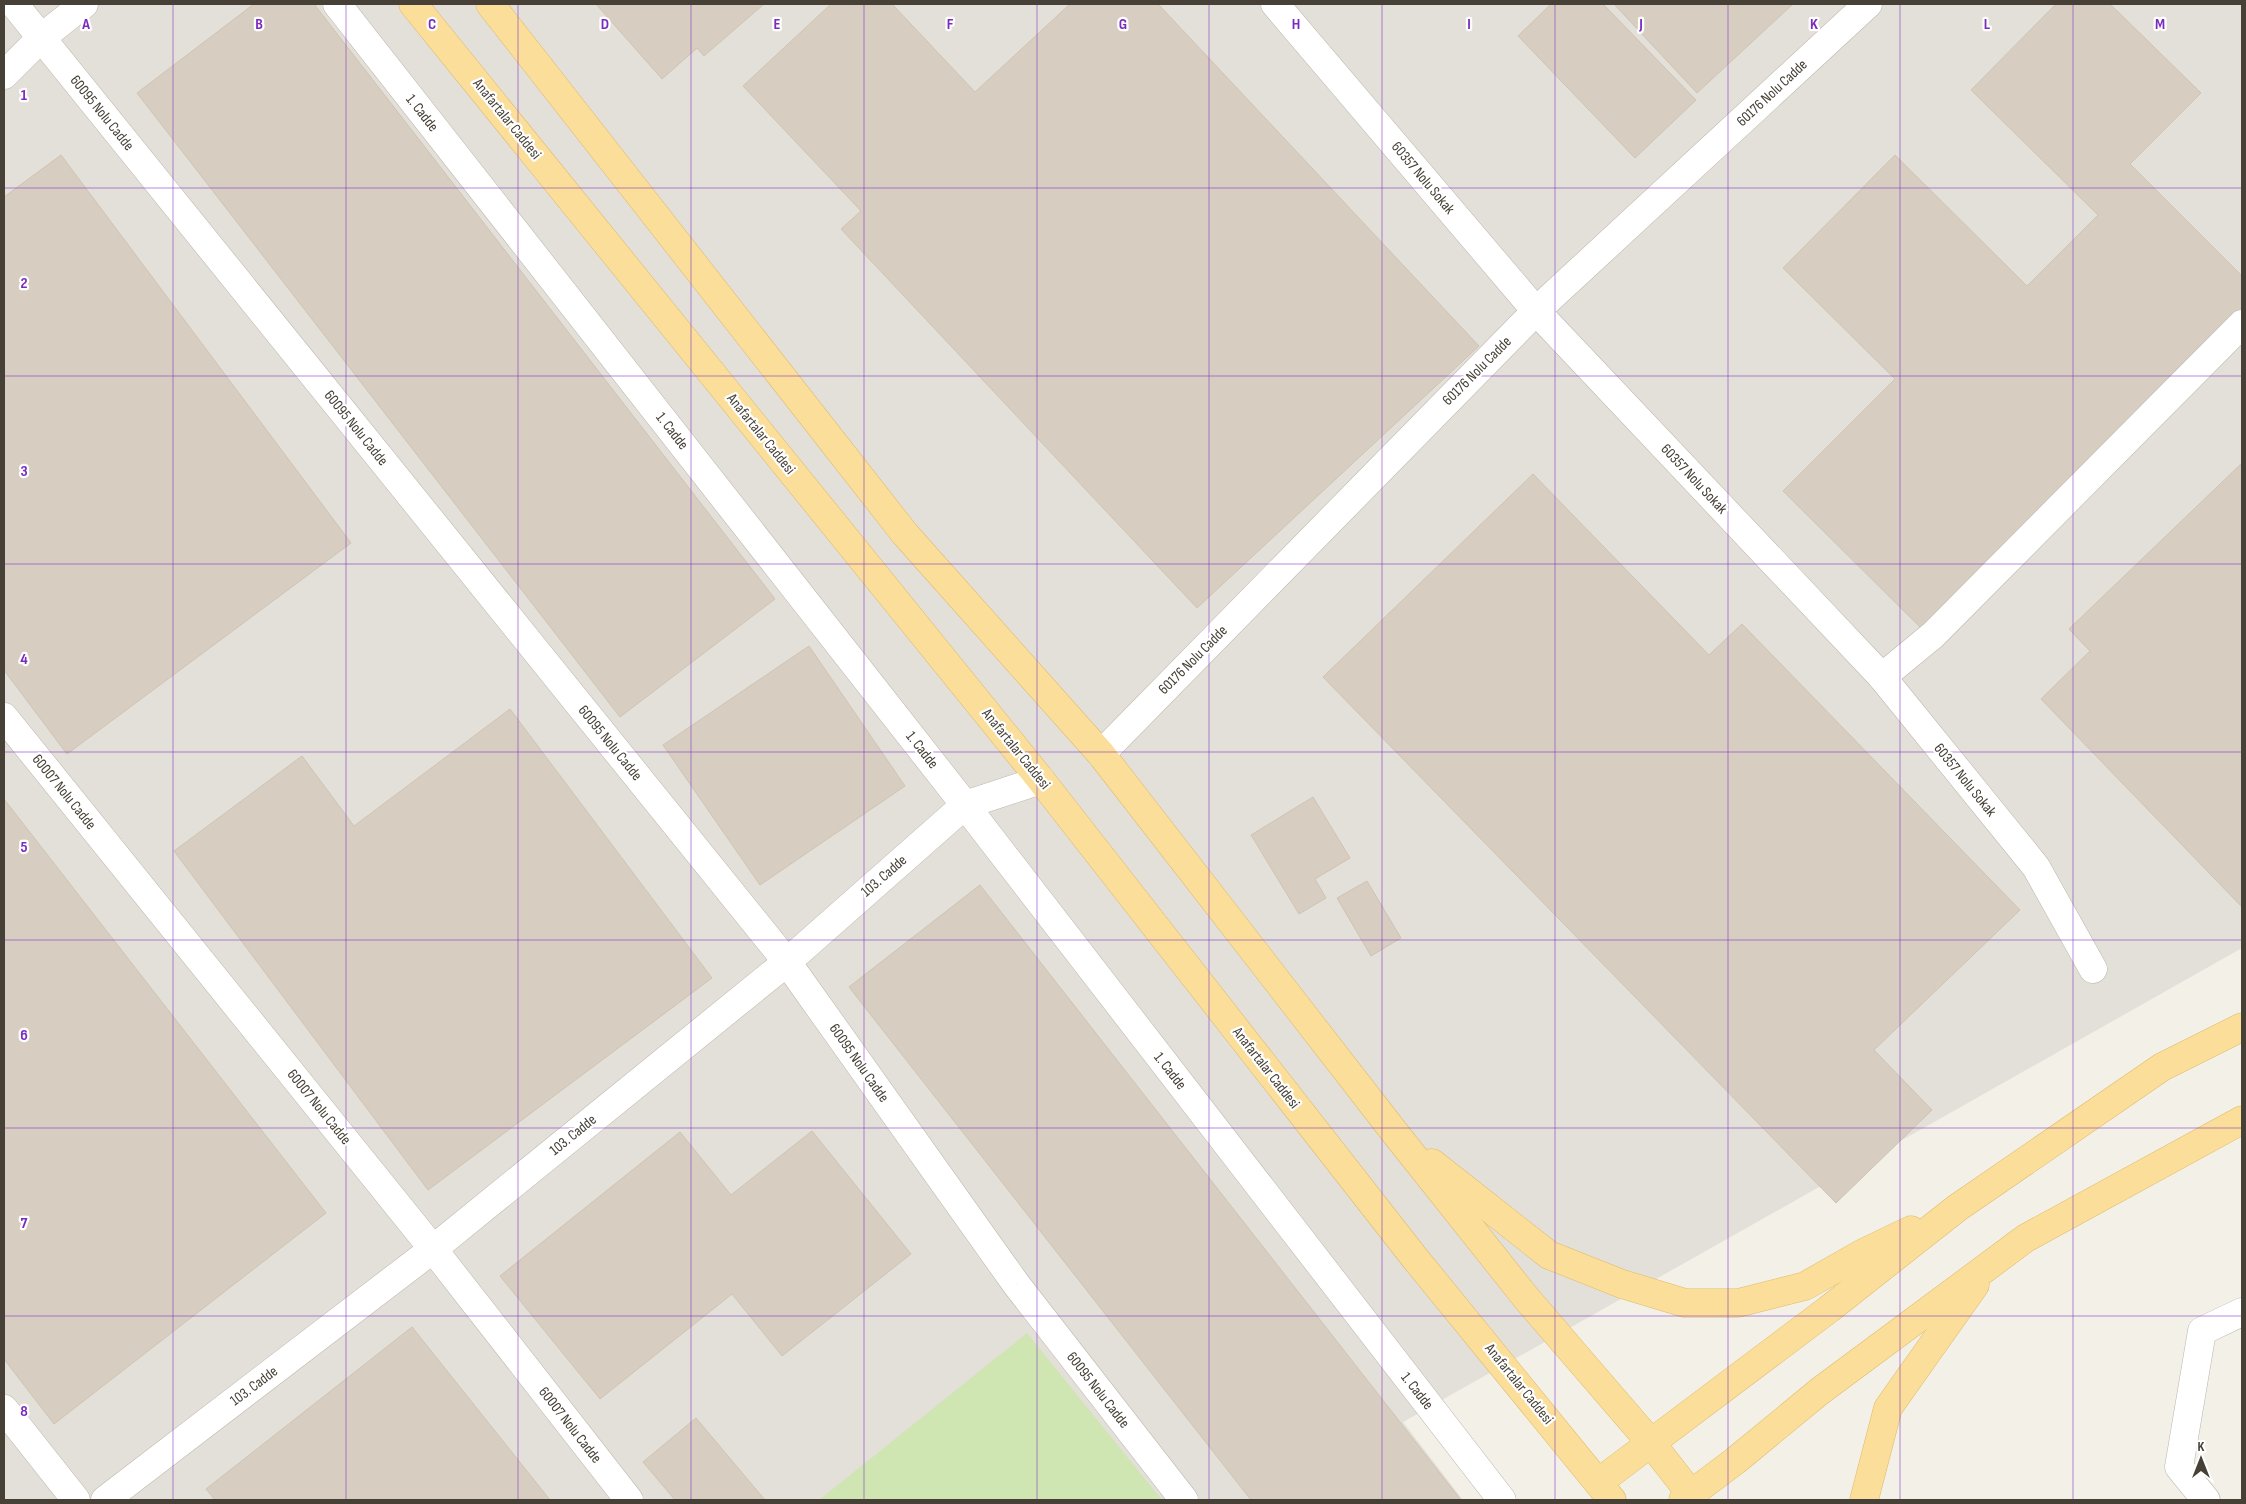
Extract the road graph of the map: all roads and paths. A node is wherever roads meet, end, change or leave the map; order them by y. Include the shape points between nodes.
1 (14, 4) edge
2 (84, 4) edge
3 (337, 4) edge
4 (413, 4) edge
5 (490, 4) edge
6 (1274, 4) edge
7 (1868, 4) edge
8 (41, 38) junction
9 (4, 76) edge
10 (1536, 311) junction
11 (2242, 324) edge
12 (1882, 678) junction
13 (4, 718) edge
14 (1101, 754) junction
15 (1041, 780) junction
16 (965, 806) junction
17 (786, 962) junction
18 (2093, 969) dead end
19 (2242, 1027) edge
20 (2242, 1120) edge
21 (1395, 1133) junction
22 (1957, 1208) junction
23 (433, 1249) junction
24 (1989, 1266) junction
25 (2242, 1312) edge
26 (4, 1409) edge
27 (1650, 1443) junction
28 (1605, 1491) edge
29 (1687, 1497) edge
30 (76, 1500) edge
31 (105, 1500) edge
32 (629, 1500) edge
33 (1184, 1500) edge
34 (1502, 1500) edge
35 (1864, 1500) edge
36 (2206, 1500) edge

1 - 8 street, 60095 Nolu Cadde
2 - 8 street
3 - 16 street, 1. Cadde
4 - 15 main road, Anafartalar Caddesi
5 - 14 main road via 905,534
6 - 10 street, 60357 Nolu Sokak
7 - 10 street, 60176 Nolu Cadde
8 - 9 street
8 - 17 street, 60095 Nolu Cadde
10 - 12 street, 60357 Nolu Sokak
10 - 14 street, 60176 Nolu Cadde
11 - 12 street via 1933,635
12 - 18 street, 60357 Nolu Sokak via 2036,867
13 - 23 street, 60007 Nolu Cadde
14 - 21 main road
15 - 16 street, 103. Cadde
15 - 28 main road, Anafartalar Caddesi via 1414,1257
16 - 17 street, 103. Cadde
16 - 34 street, 1. Cadde
17 - 23 street, 103. Cadde
17 - 33 street, 60095 Nolu Cadde via 1016,1284
19 - 22 main road via 2162,1067
20 - 24 main road via 2026,1238
21 - 22 main road via 1550,1255 1622,1284 1685,1303 1738,1302 1805,1286 1863,1253
21 - 27 main road via 1527,1299
22 - 27 main road
23 - 31 street, 103. Cadde
23 - 32 street, 60007 Nolu Cadde
24 - 29 main road via 1820,1391
24 - 35 main road via 1888,1408
25 - 36 street via 2202,1331 2179,1467
26 - 30 street
27 - 28 main road
27 - 29 main road

